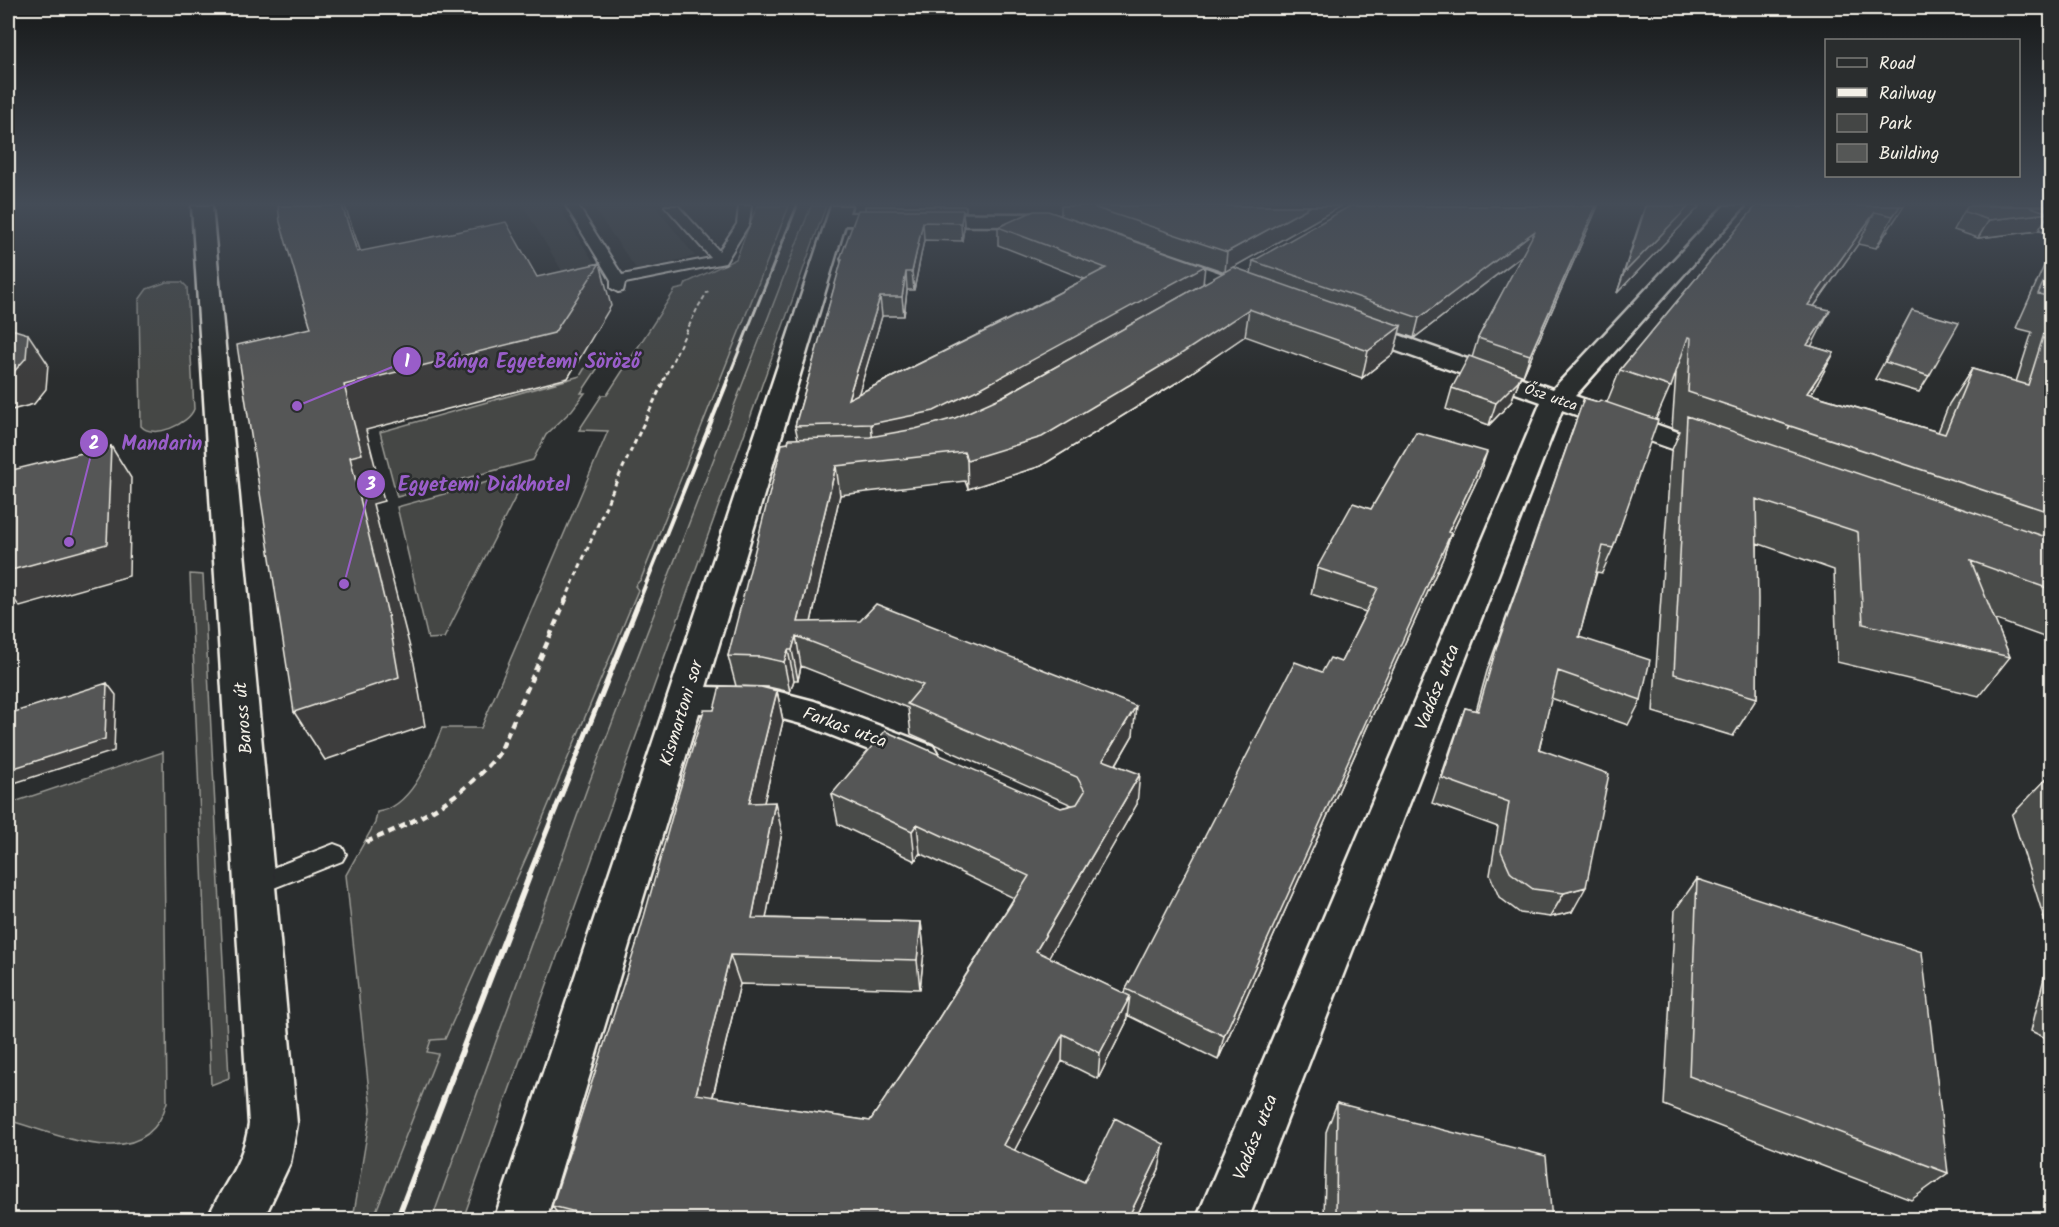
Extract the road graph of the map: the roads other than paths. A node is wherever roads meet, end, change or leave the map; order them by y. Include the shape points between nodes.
1 (207, 263) edge
2 (606, 263) edge
3 (706, 263) edge
4 (826, 263) edge
5 (1172, 263) edge
6 (1682, 263) edge
7 (1257, 266) edge
8 (1226, 283) junction
9 (1197, 300) edge
10 (1281, 302) edge
11 (1336, 322) edge
12 (1558, 399) junction
13 (1737, 463) edge
14 (686, 699) junction
15 (954, 772) edge
16 (334, 854) road end
17 (256, 885) junction
18 (233, 1220) edge
19 (520, 1220) edge
20 (1222, 1220) edge

1 - 17 street, Baross út
2 - 3 lane via 618,284
4 - 14 street, Kismartoni sor via 775,457
5 - 8 street
6 - 12 street, Vadász utca
7 - 8 street
8 - 9 street
8 - 10 street
11 - 12 street, Ősz utca
12 - 13 street, Ősz utca
12 - 20 street, Vadász utca via 1550,408
14 - 15 street, Farkas utca via 768,702 814,714
14 - 19 street, Kismartoni sor
16 - 17 lane
17 - 18 street, Baross út via 273,1138 264,1167

